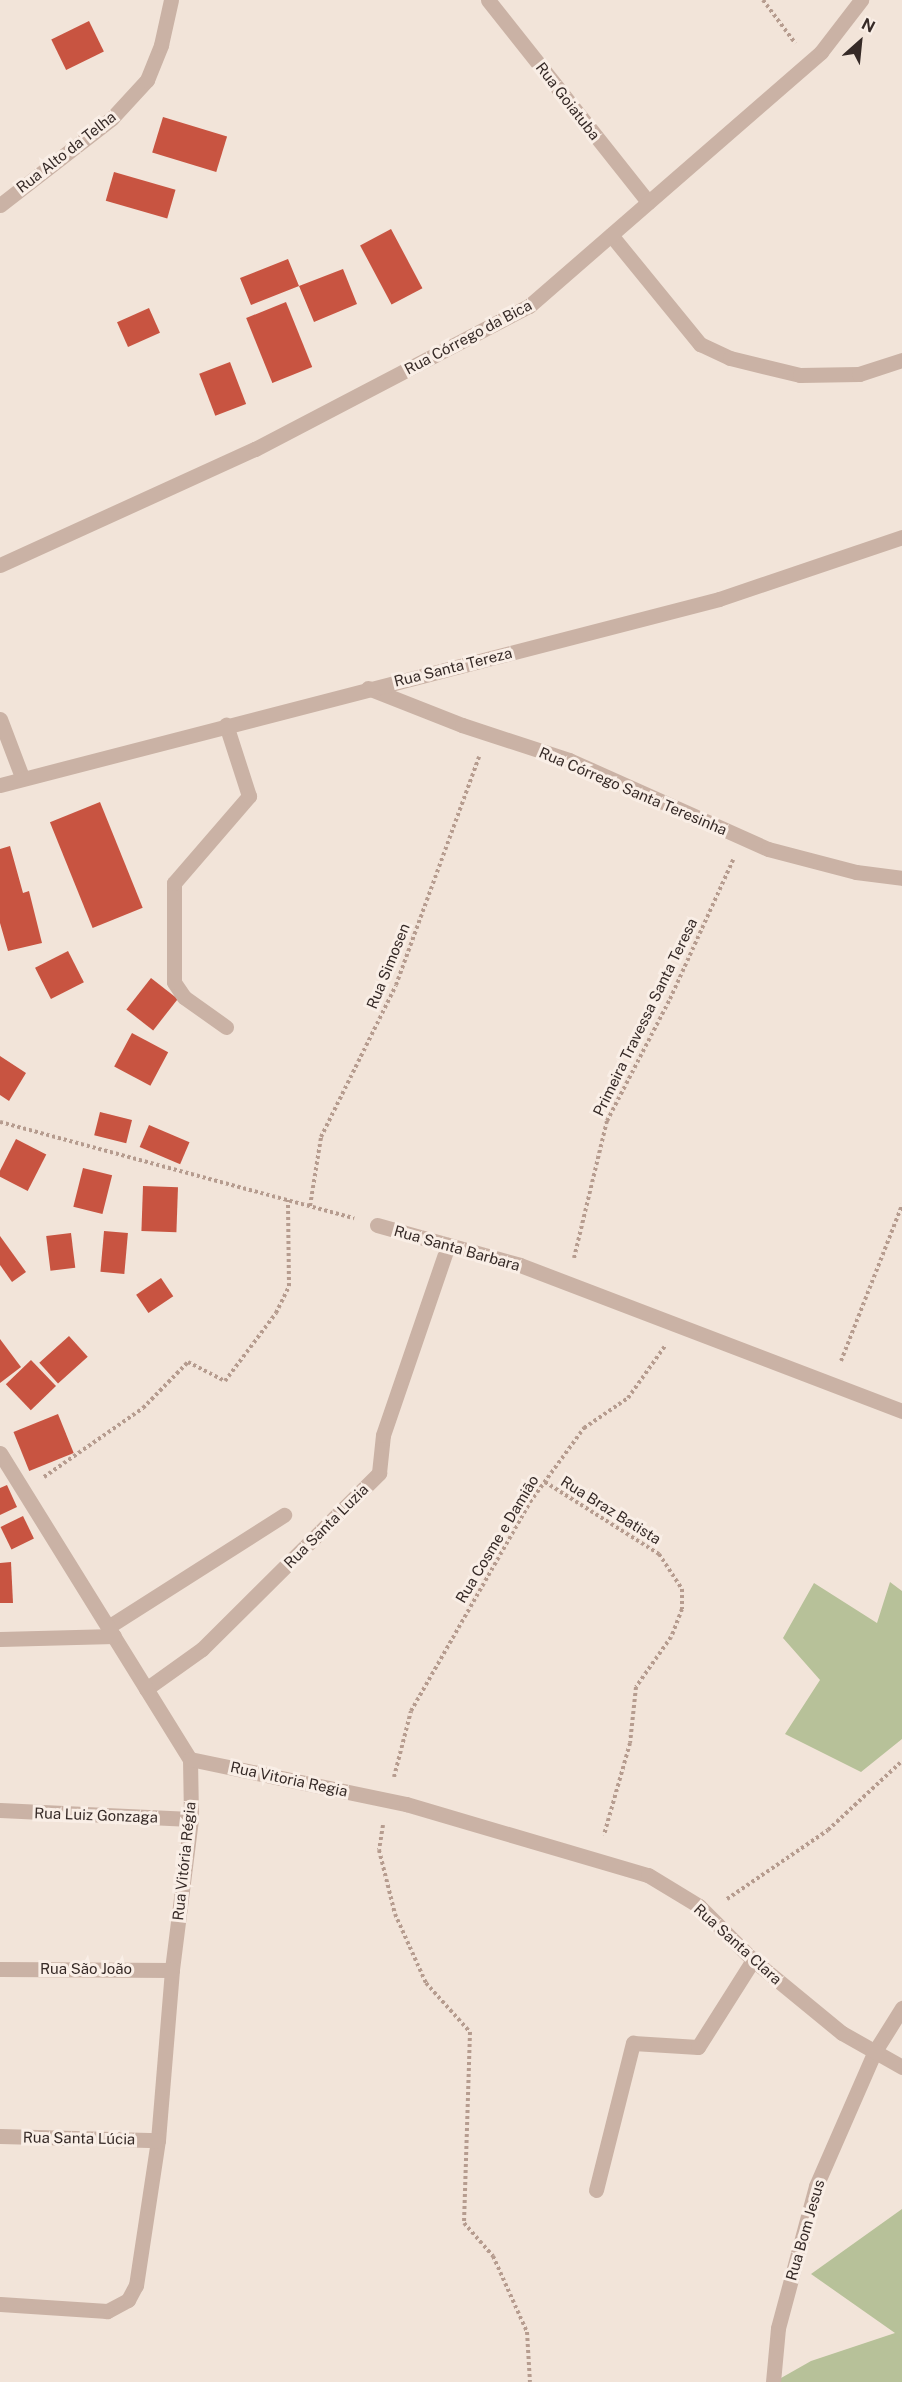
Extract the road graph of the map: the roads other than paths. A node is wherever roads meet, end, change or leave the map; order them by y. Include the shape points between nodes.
1 (171, 0) edge
2 (488, 0) edge
3 (861, 0) edge
4 (648, 202) junction
5 (0, 205) edge
6 (611, 234) junction
7 (902, 360) edge
8 (902, 537) edge
9 (0, 565) edge
10 (368, 688) junction
11 (0, 719) edge
12 (226, 725) junction
13 (22, 777) junction
14 (0, 785) edge
15 (902, 878) edge
16 (226, 1027) dead end
17 (377, 1225) road end
18 (448, 1245) junction
19 (902, 1410) edge
20 (0, 1453) edge
21 (284, 1515) dead end
22 (111, 1631) junction
23 (0, 1639) edge
24 (146, 1689) junction
25 (190, 1759) junction
26 (387, 1800) joint
27 (0, 1810) edge
28 (191, 1819) junction
29 (753, 1960) junction
30 (0, 1969) edge
31 (172, 1970) junction
32 (902, 2008) edge
33 (875, 2051) junction
34 (902, 2067) edge
35 (0, 2136) edge
36 (158, 2140) junction
37 (596, 2190) dead end
38 (0, 2304) edge
39 (773, 2382) edge

1 - 5 street, Rua Alto da Telha via 147,80 112,118
2 - 4 street, Rua Goiatuba
3 - 4 street, Rua Córrego da Bica via 809,62
4 - 6 street, Rua Córrego da Bica
6 - 7 street via 700,344 730,358 800,375 859,374
6 - 9 street, Rua Córrego da Bica via 529,306 255,449
8 - 10 street, Rua Santa Tereza via 719,599
10 - 12 street, Rua Santa Tereza
10 - 15 street, Rua Córrego Santa Teresinha via 569,760 768,849 856,872
11 - 13 street
12 - 13 street, Rua Santa Tereza
12 - 16 street via 249,796 174,883 174,982 184,997
13 - 14 street, Rua Santa Tereza
17 - 18 street, Rua Santa Barbara
18 - 19 street, Rua Santa Barbara via 568,1283
18 - 24 street, Rua Santa Luzia via 383,1434 379,1473 202,1649
20 - 22 street
21 - 22 street
22 - 23 street
22 - 24 street
24 - 25 street
25 - 26 street, Rua Vitoria Regia
25 - 28 street, Rua Vitória Régia
26 - 29 street, Rua Santa Clara via 648,1875 706,1913
27 - 28 street, Rua Luiz Gonzaga
28 - 31 street, Rua Vitória Régia
29 - 33 street, Rua Santa Clara via 842,2033
29 - 37 street via 698,2047 633,2043
30 - 31 street, Rua São João
31 - 36 street, Rua Vitória Régia
32 - 33 street, Rua Bom Jesus
33 - 34 street, Rua Santa Clara
33 - 39 street, Rua Bom Jesus via 816,2187 778,2328
35 - 36 street, Rua Santa Lúcia
36 - 38 street, Rua Vitória Régia via 136,2285 128,2300 106,2311

